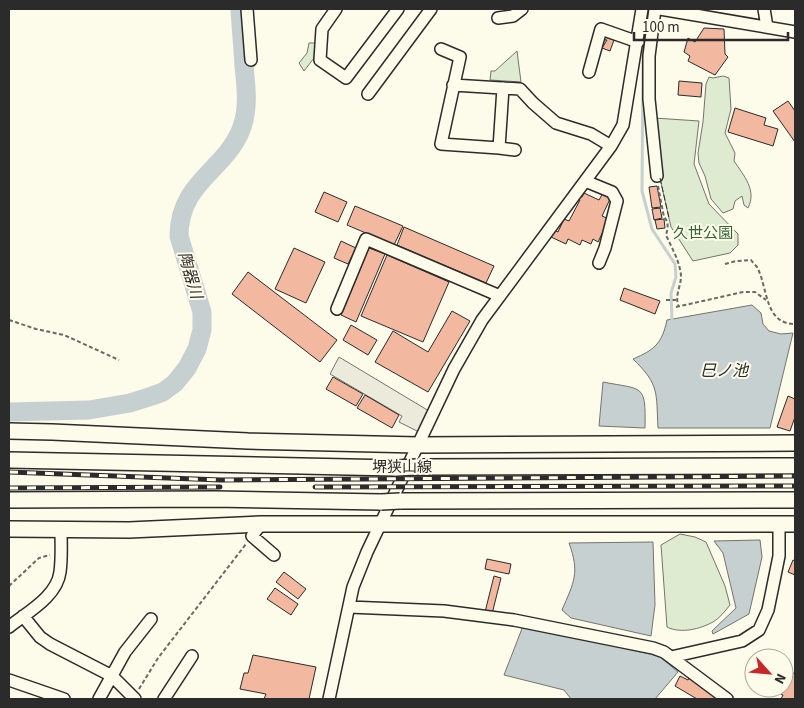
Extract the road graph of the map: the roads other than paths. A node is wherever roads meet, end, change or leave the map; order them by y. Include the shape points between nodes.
1 (247, 9) edge
2 (336, 9) edge
3 (398, 9) edge
4 (431, 9) edge
5 (522, 9) edge
6 (642, 9) edge
7 (655, 9) edge
8 (660, 9) edge
9 (764, 9) edge
10 (679, 10) edge
11 (498, 18) dead end
12 (767, 28) junction
13 (795, 32) edge
14 (638, 42) junction
15 (441, 49) dead end
16 (251, 60) dead end
17 (589, 72) dead end
18 (453, 85) junction
19 (503, 88) junction
20 (368, 94) dead end
21 (611, 146) junction
22 (499, 148) junction
23 (515, 150) dead end
24 (657, 176) road end
25 (585, 181) junction
26 (599, 263) dead end
27 (500, 296) junction
28 (337, 310) dead end
29 (9, 431) edge
30 (795, 444) edge
31 (418, 445) junction
32 (9, 460) edge
33 (795, 465) edge
34 (9, 500) edge
35 (795, 500) edge
36 (382, 523) junction
37 (779, 524) junction
38 (795, 524) edge
39 (9, 528) edge
40 (61, 529) junction
41 (257, 530) junction
42 (274, 555) dead end
43 (349, 607) junction
44 (22, 616) junction
45 (151, 619) dead end
46 (9, 628) edge
47 (192, 656) dead end
48 (670, 657) junction
49 (112, 676) junction
50 (9, 680) edge
51 (64, 699) edge
52 (99, 699) edge
53 (134, 699) edge
54 (164, 699) edge
55 (329, 699) edge
56 (727, 699) edge

1 - 16 street
2 - 3 street via 322,29 320,60 346,78
4 - 20 street
5 - 11 street via 513,16
6 - 14 street
7 - 24 street via 649,82
8 - 10 street
9 - 12 street
10 - 12 street
12 - 13 street
14 - 17 street via 601,29
14 - 21 street via 623,125
15 - 18 street via 460,57
18 - 19 street
18 - 22 street via 441,144
19 - 21 street via 520,89 556,123 592,134
19 - 22 street
21 - 25 street
22 - 23 street
25 - 26 street via 612,192 617,201
25 - 27 street
27 - 28 street via 366,239
27 - 31 street via 454,369
29 - 31 main road
30 - 31 main road
31 - 36 street
32 - 33 main road, 堺狭山線, bridge via 396,468
34 - 35 main road, bridge
36 - 37 main road
36 - 41 main road
36 - 43 street via 353,587
37 - 38 main road
37 - 48 street via 779,556 768,610 759,630 742,641
39 - 40 main road
40 - 41 main road
40 - 44 street via 60,574 45,599
41 - 42 street
43 - 48 street via 444,611 514,620 653,648
43 - 55 street
44 - 46 street
44 - 49 street via 50,644
45 - 49 street via 125,652
47 - 54 street
48 - 56 street
49 - 52 street
49 - 53 street
50 - 51 street

